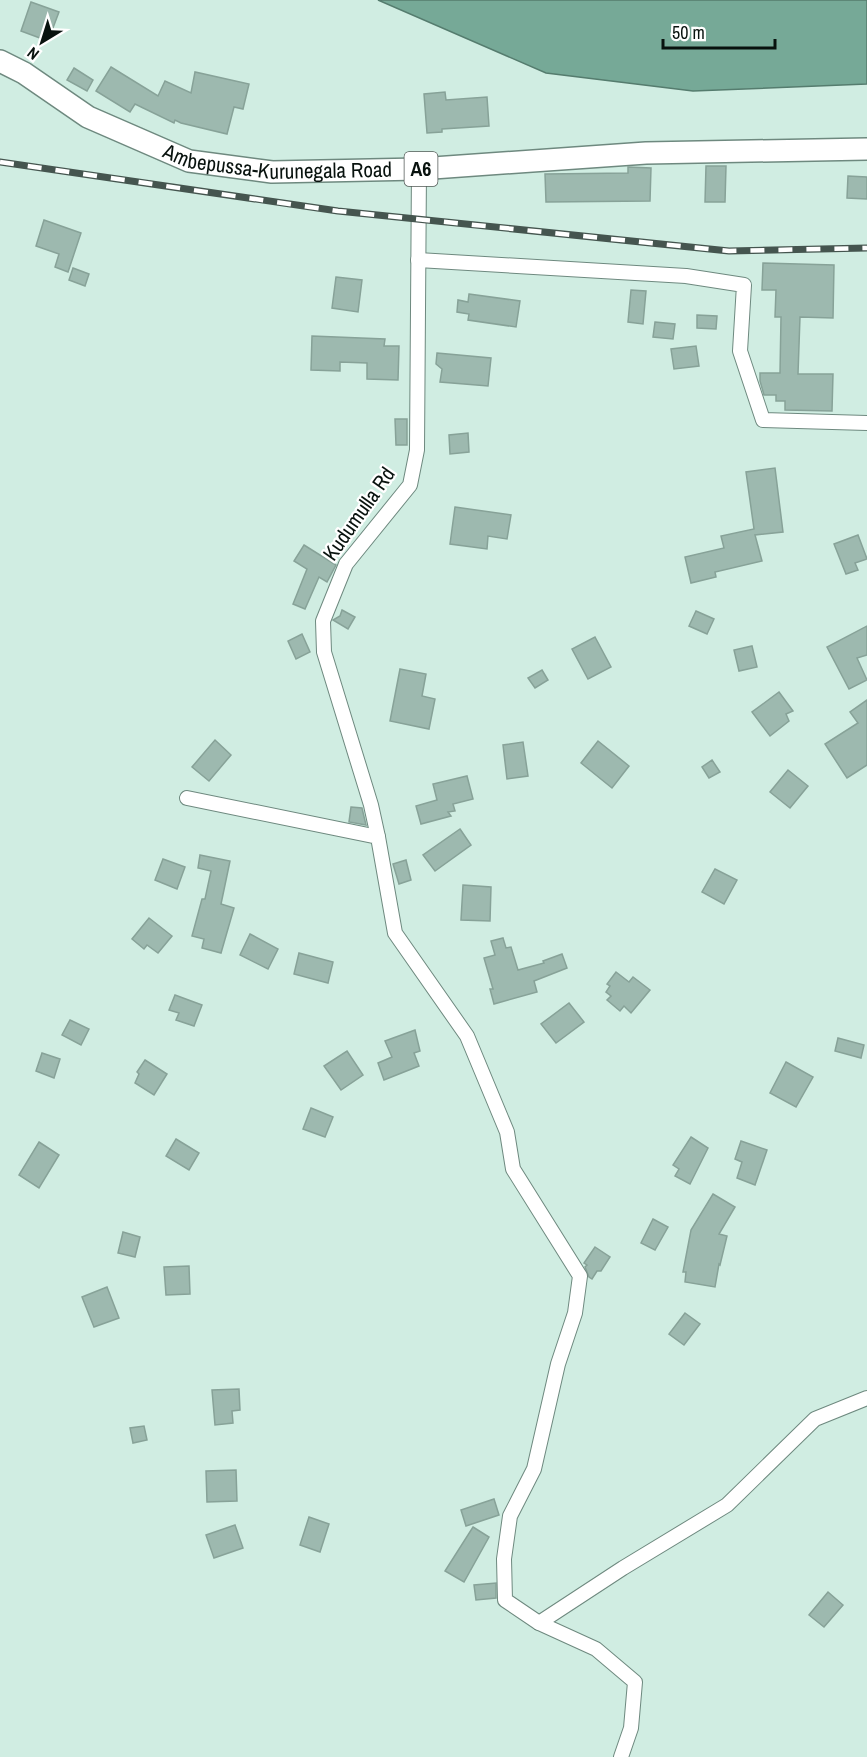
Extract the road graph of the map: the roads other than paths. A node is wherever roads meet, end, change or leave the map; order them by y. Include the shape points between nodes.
1 (0, 61) edge
2 (867, 149) edge
3 (419, 169) junction
4 (418, 260) junction
5 (867, 423) edge
6 (187, 798) dead end
7 (378, 837) junction
8 (867, 1398) edge
9 (538, 1623) junction
10 (621, 1757) edge

1 - 3 highway, Ambepussa-Kurunegala Road / A6 via 88,117 189,160 272,172
2 - 3 highway, Ambepussa-Kurunegala Road / A6 via 646,153
3 - 4 street, Kudumulla Rd
4 - 5 street via 686,276 744,285 740,351 763,420
4 - 7 street, Kudumulla Rd via 417,450 410,485 346,564 323,621 324,652
6 - 7 street
7 - 9 street, Kudumulla Rd via 395,933 467,1036 507,1132 513,1169 580,1276 575,1313 558,1364 534,1469 510,1516 504,1559 505,1600
8 - 9 street via 815,1419 727,1505
9 - 10 street via 596,1649 635,1682 631,1728

